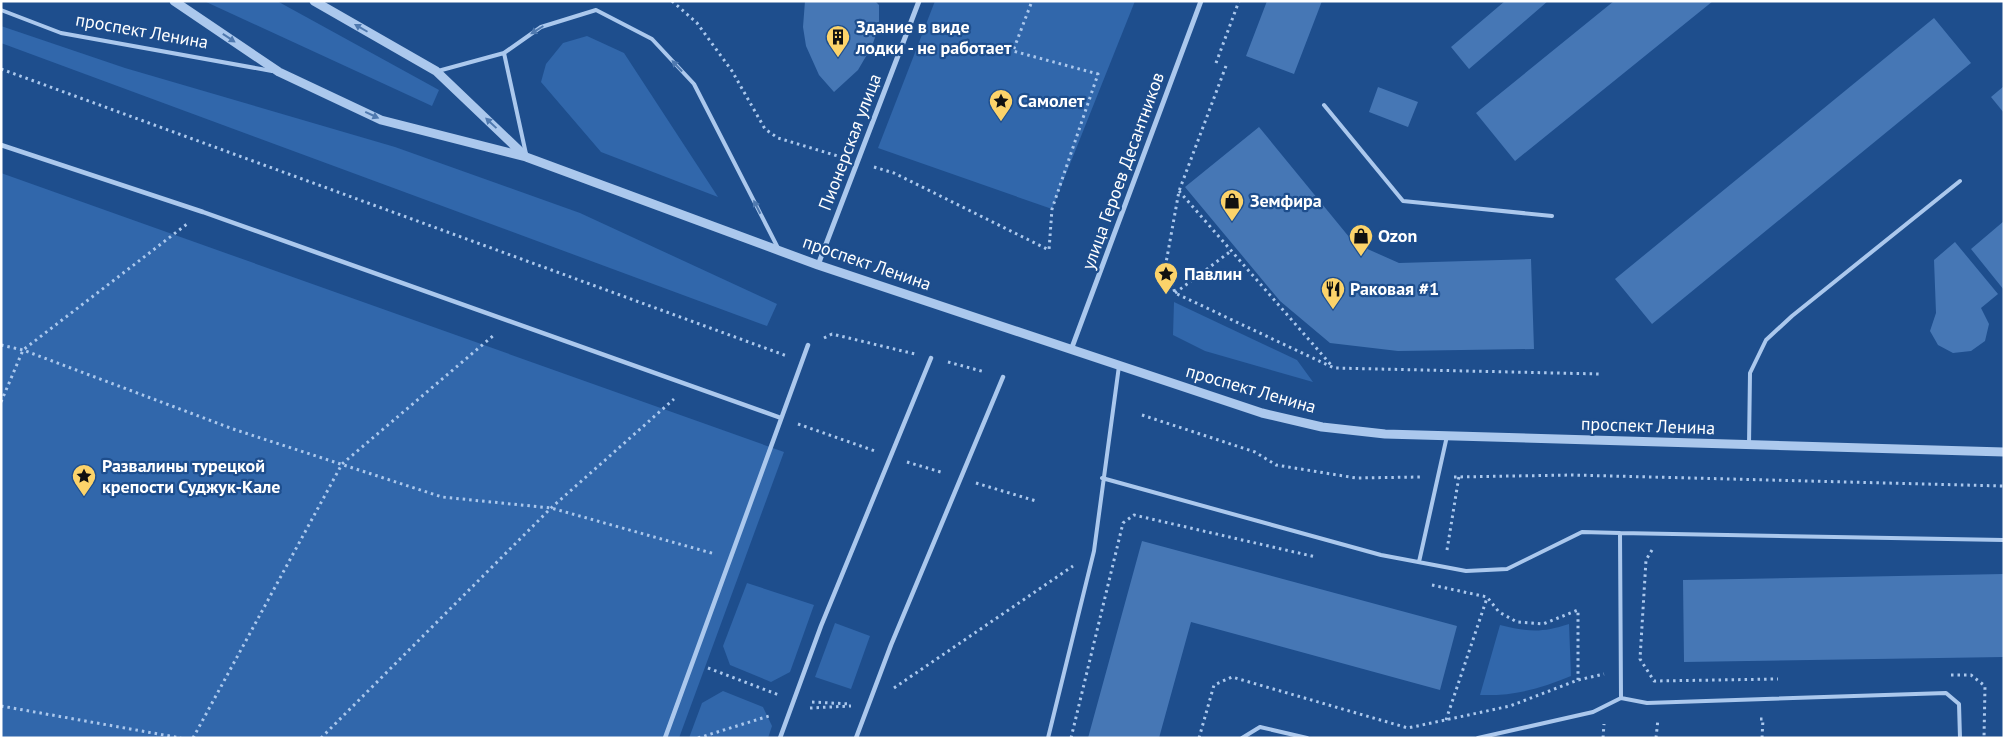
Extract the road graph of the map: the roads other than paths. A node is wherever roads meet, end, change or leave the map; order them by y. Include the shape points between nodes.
1 (174, 1) edge
2 (314, 1) edge
3 (918, 1) edge
4 (1201, 1) edge
5 (1, 10) edge
6 (504, 54) junction
7 (279, 72) junction
8 (436, 72) junction
9 (1324, 106) dead end
10 (1, 145) edge
11 (526, 157) junction
12 (1960, 180) dead end
13 (1552, 216) dead end
14 (779, 250) junction
15 (818, 265) junction
16 (808, 345) road end
17 (1071, 350) junction
18 (931, 358) road end
19 (1119, 366) junction
20 (1003, 377) road end
21 (781, 418) junction
22 (1447, 436) junction
23 (1749, 445) junction
24 (2004, 452) edge
25 (1102, 478) junction
26 (1620, 533) junction
27 (2004, 540) edge
28 (1419, 562) junction
29 (1621, 698) junction
30 (666, 738) edge
31 (780, 738) edge
32 (856, 738) edge
33 (1048, 738) edge
34 (1242, 738) edge
35 (1307, 738) edge
36 (1478, 738) edge
37 (1960, 738) edge

1 -> 7 street, проспект Ленина
8 -> 2 street, проспект Ленина
3 - 15 street, Пионерская улица
4 - 17 street, улица Героев Десантников
5 - 7 lane, проспект Ленина via 61,32
6 - 8 lane
6 - 11 lane
14 -> 6 lane via 694,84 652,39 596,10 541,26
7 -> 11 street, проспект Ленина via 381,120
11 -> 8 street, проспект Ленина
9 - 13 lane via 1403,201
10 - 21 street via 203,212
11 - 14 street, проспект Ленина
12 - 23 lane via 1766,340 1750,372
14 - 15 street, проспект Ленина
15 - 17 street, проспект Ленина
16 - 21 street
17 - 19 street, проспект Ленина
18 - 31 street via 821,626
19 - 22 street, проспект Ленина via 1262,413 1322,427
19 - 25 lane
20 - 32 street via 891,645
21 - 30 street
22 - 23 street, проспект Ленина
22 - 28 lane
23 - 24 street, проспект Ленина
25 - 28 lane via 1381,555
25 - 33 lane via 1094,551
26 - 27 lane
26 - 28 lane via 1582,532 1507,569 1466,571
26 - 29 lane
29 - 36 lane via 1593,712
29 - 37 lane via 1647,703 1946,693 1959,704
34 - 35 lane via 1260,727

